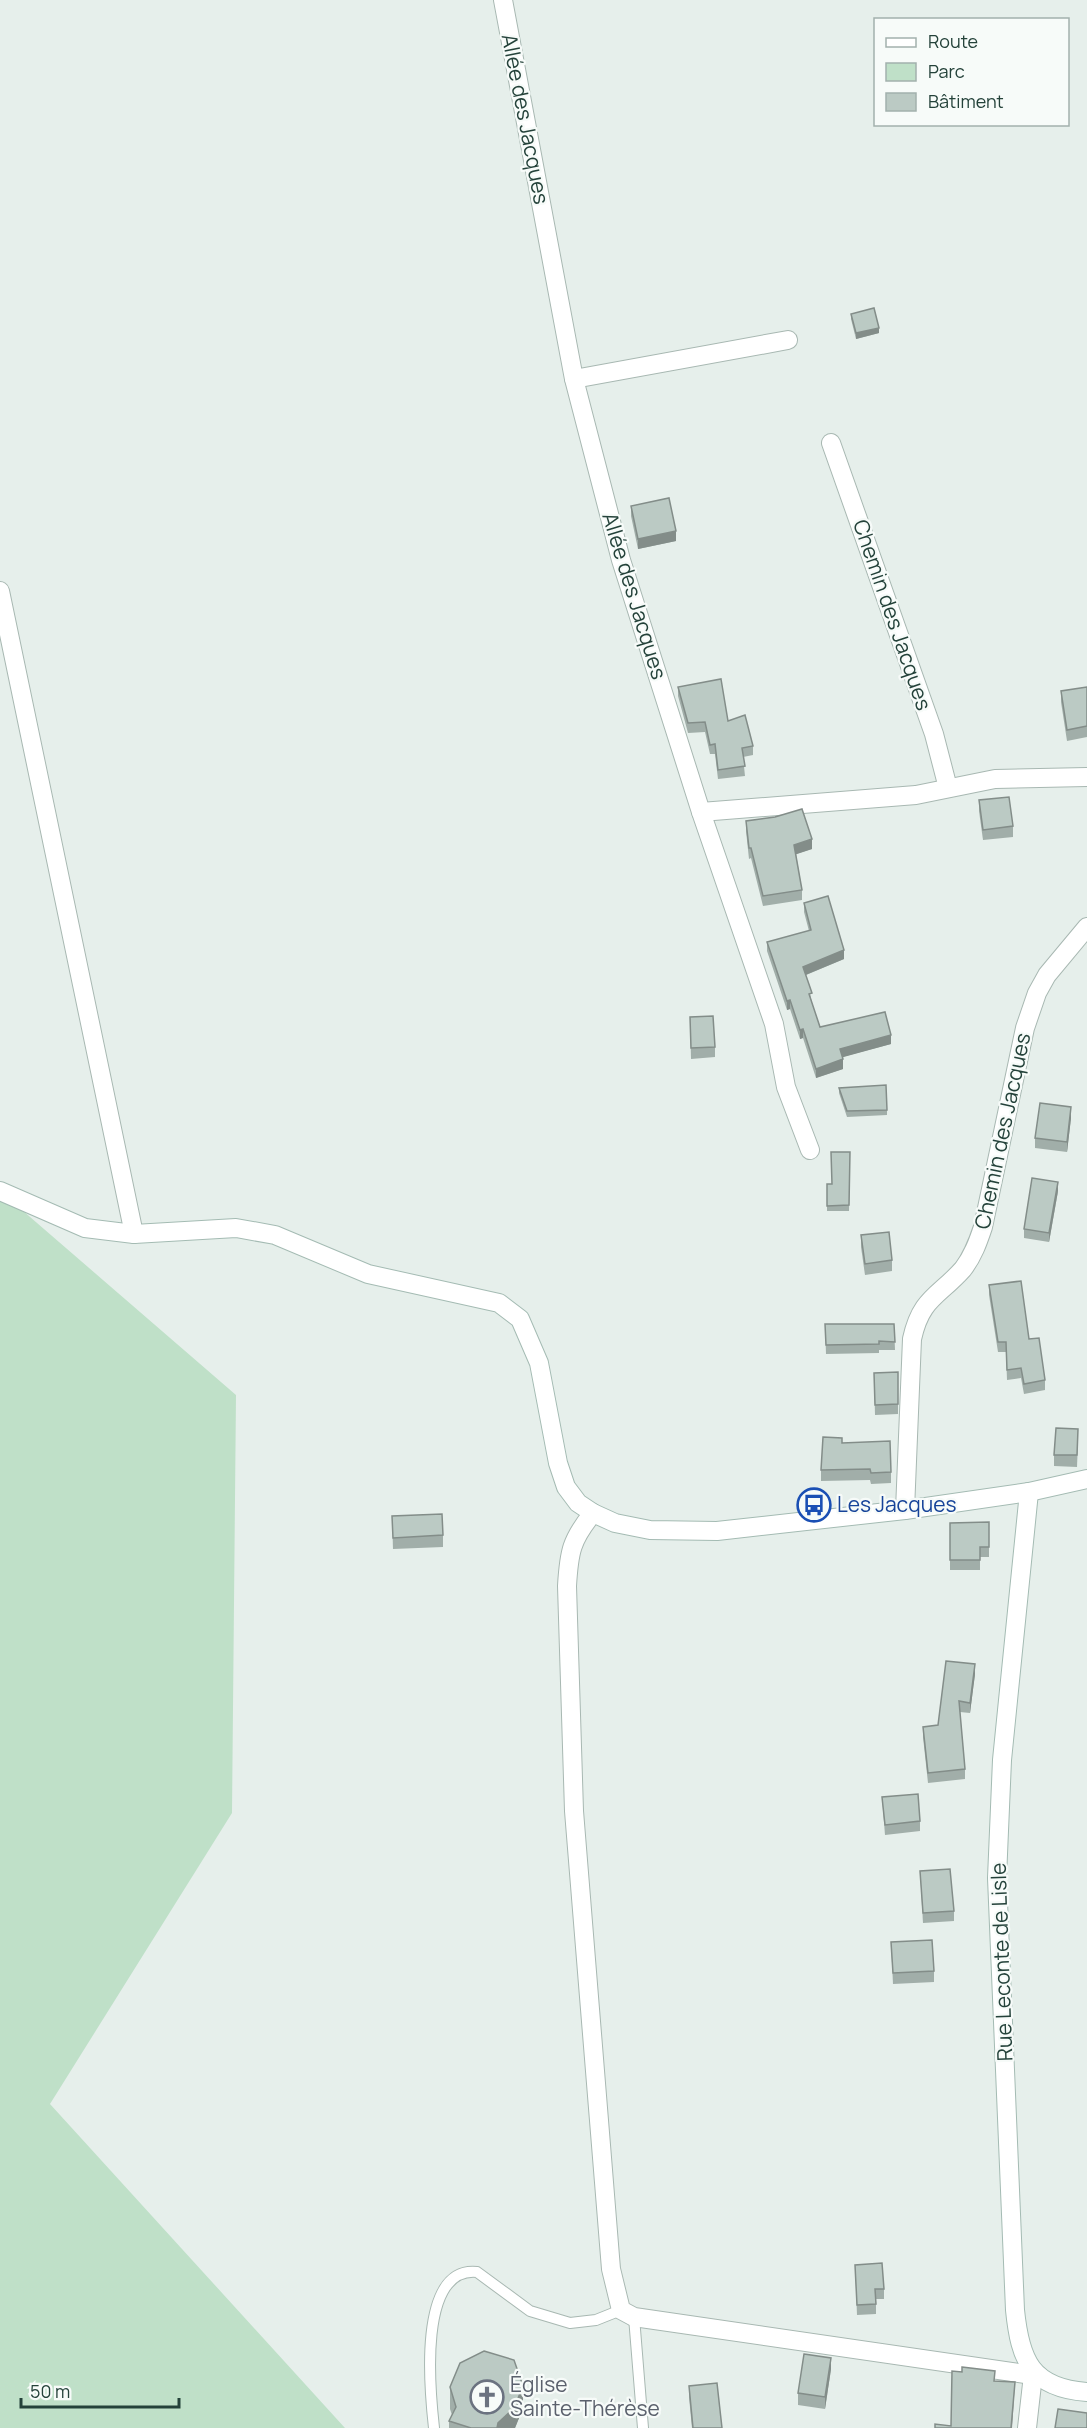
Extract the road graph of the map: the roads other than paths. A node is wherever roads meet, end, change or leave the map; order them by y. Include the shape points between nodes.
1 (503, 0) edge
2 (788, 340) dead end
3 (574, 379) junction
4 (831, 443) dead end
5 (0, 591) edge
6 (1087, 777) edge
7 (948, 788) junction
8 (701, 812) junction
9 (1087, 927) edge
10 (810, 1150) dead end
11 (0, 1191) edge
12 (134, 1234) junction
13 (1087, 1479) edge
14 (1029, 1492) junction
15 (905, 1510) junction
16 (593, 1513) junction
17 (628, 2314) junction
18 (1036, 2375) junction
19 (1087, 2392) edge
20 (434, 2428) edge
21 (643, 2428) edge
22 (1027, 2428) edge

1 - 3 street, Allée des Jacques
2 - 3 street
3 - 8 street, Allée des Jacques via 621,560
4 - 7 street, Chemin des Jacques via 933,734
5 - 12 street
6 - 7 street via 995,779
7 - 8 street via 916,795
8 - 10 street, Allée des Jacques via 774,1024 786,1087
9 - 15 street, Chemin des Jacques via 1047,975 1031,1008 976,1249 963,1269 916,1319
11 - 12 street via 85,1228
12 - 16 street via 236,1228 274,1235 368,1274 499,1303 520,1319 539,1363 558,1463 567,1487 578,1503
13 - 14 street
14 - 15 street
14 - 18 street, Rue Leconte de Lisle via 1002,1760 997,1878 1015,2310 1018,2342
15 - 16 street via 717,1531 650,1530 615,1523
16 - 17 street via 578,1532 568,1557 574,1799 611,2269
17 - 18 street
17 - 20 lane via 570,2323 530,2311 477,2272 460,2274 441,2291 433,2328 429,2380
17 - 21 lane
18 - 19 street
18 - 22 street

